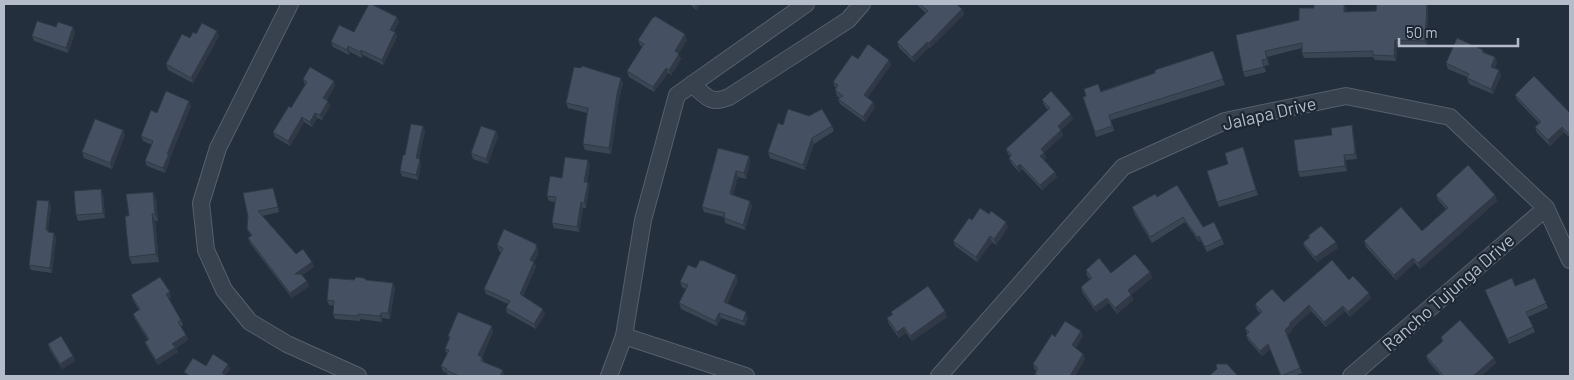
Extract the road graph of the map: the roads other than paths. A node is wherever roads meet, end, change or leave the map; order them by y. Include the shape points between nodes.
1 (290, 4) edge
2 (806, 4) edge
3 (862, 4) edge
4 (692, 84) junction
5 (1546, 208) junction
6 (1570, 260) edge
7 (624, 336) junction
8 (358, 376) edge
9 (609, 376) edge
10 (746, 376) edge
11 (938, 376) edge
12 (1351, 376) edge

1 - 8 street via 218,148 201,203 206,250 224,290 250,322 287,344
2 - 4 street
3 - 4 street via 848,20 729,97 719,101 709,99
4 - 7 street via 677,94 645,211
5 - 6 street, Jalapa Drive
5 - 11 street, Jalapa Drive via 1450,117 1346,96 1225,121 1123,167
5 - 12 street, Rancho Tujunga Drive
7 - 9 street
7 - 10 street

